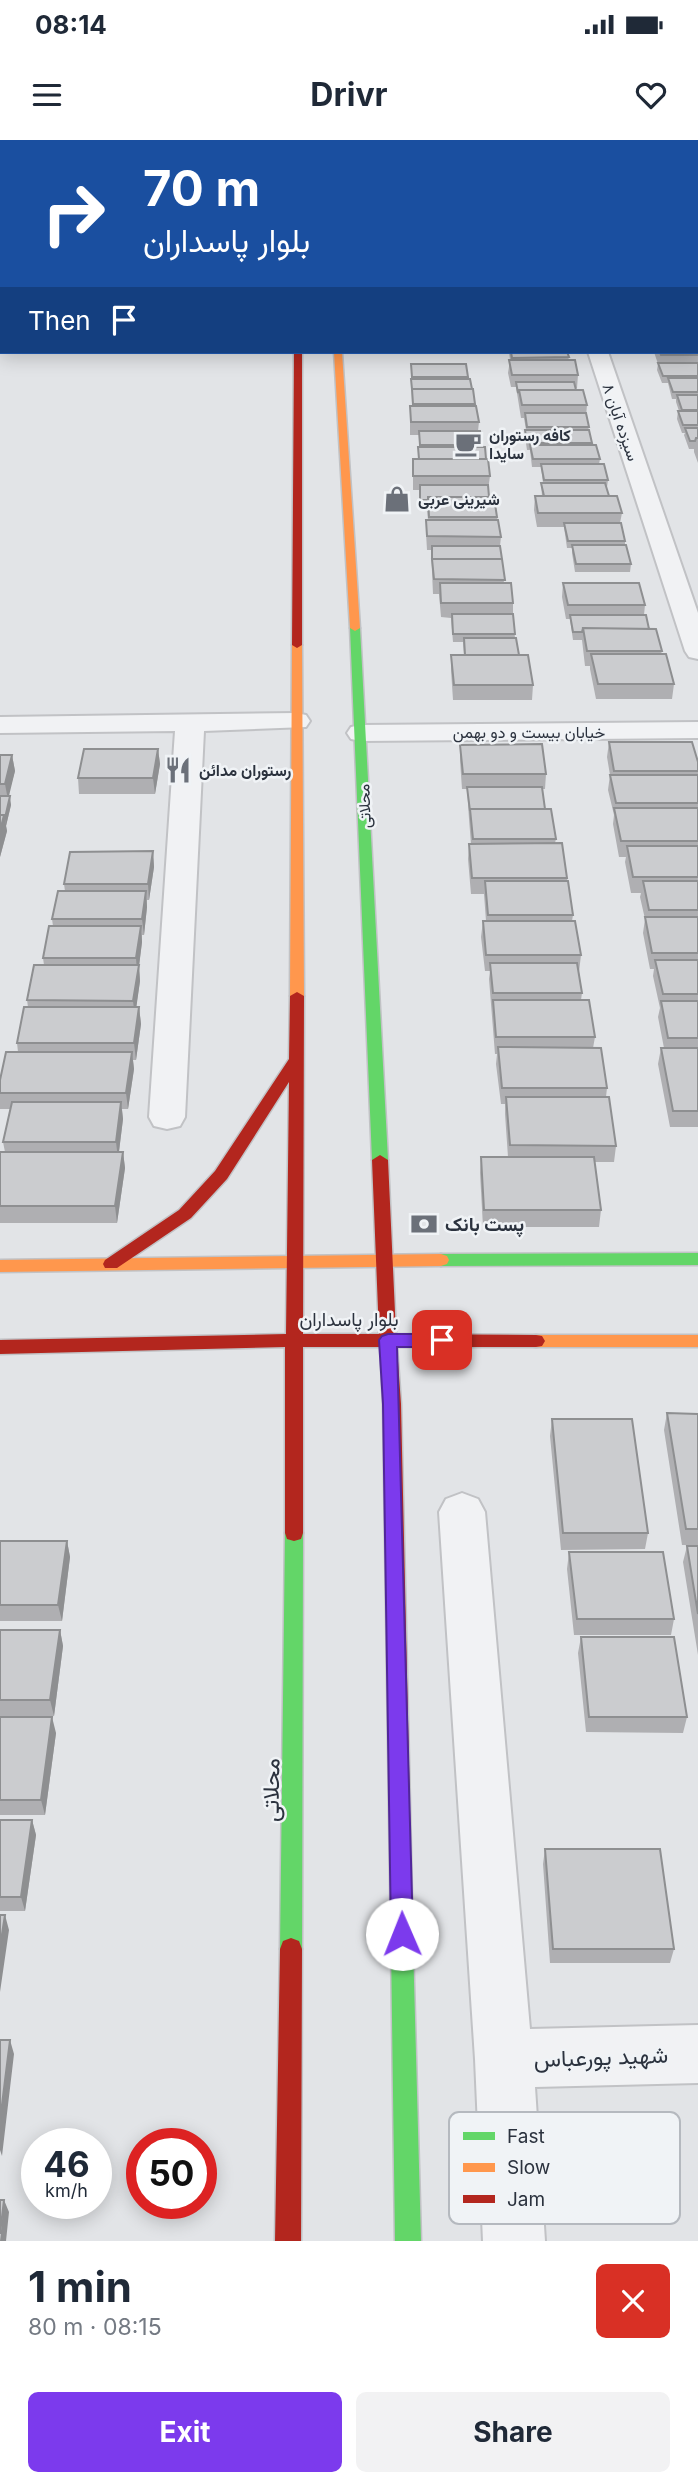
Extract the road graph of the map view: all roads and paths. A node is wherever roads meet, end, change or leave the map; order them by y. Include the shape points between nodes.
1 (298, 354) edge
2 (338, 354) edge
3 (599, 354) edge
4 (698, 651) edge
5 (296, 721) junction
6 (190, 723) junction
7 (0, 725) edge
8 (698, 730) edge
9 (361, 733) junction
10 (295, 1062) junction
11 (167, 1117) dead end
12 (698, 1259) edge
13 (296, 1260) junction
14 (384, 1260) junction
15 (111, 1264) junction
16 (0, 1266) edge
17 (294, 1340) junction
18 (388, 1340) junction
19 (698, 1341) edge
20 (0, 1347) edge
21 (462, 1513) dead end
22 (698, 2054) edge
23 (504, 2059) junction
24 (507, 2112) edge
25 (288, 2241) edge
26 (408, 2241) edge

1 - 5 main road
2 - 9 main road, محلاتی
3 - 4 street, سیزده آبان ۸
5 - 6 street
5 - 10 main road
6 - 7 street
6 - 11 street
8 - 9 street, خیابان بیست و دو بهمن
9 - 14 main road, محلاتی
10 - 13 main road
10 - 15 main road via 220,1175 185,1214
12 - 14 main road
13 - 14 main road
13 - 15 main road
13 - 17 main road, محلاتی
14 - 18 main road, محلاتی
15 - 16 main road
17 - 18 main road, بلوار پاسداران
17 - 20 main road, بلوار پاسداران
17 - 25 main road, محلاتی
18 - 19 main road, بلوار پاسداران
18 - 26 main road
21 - 23 street
22 - 23 street, شهید پورعباس
23 - 24 street

